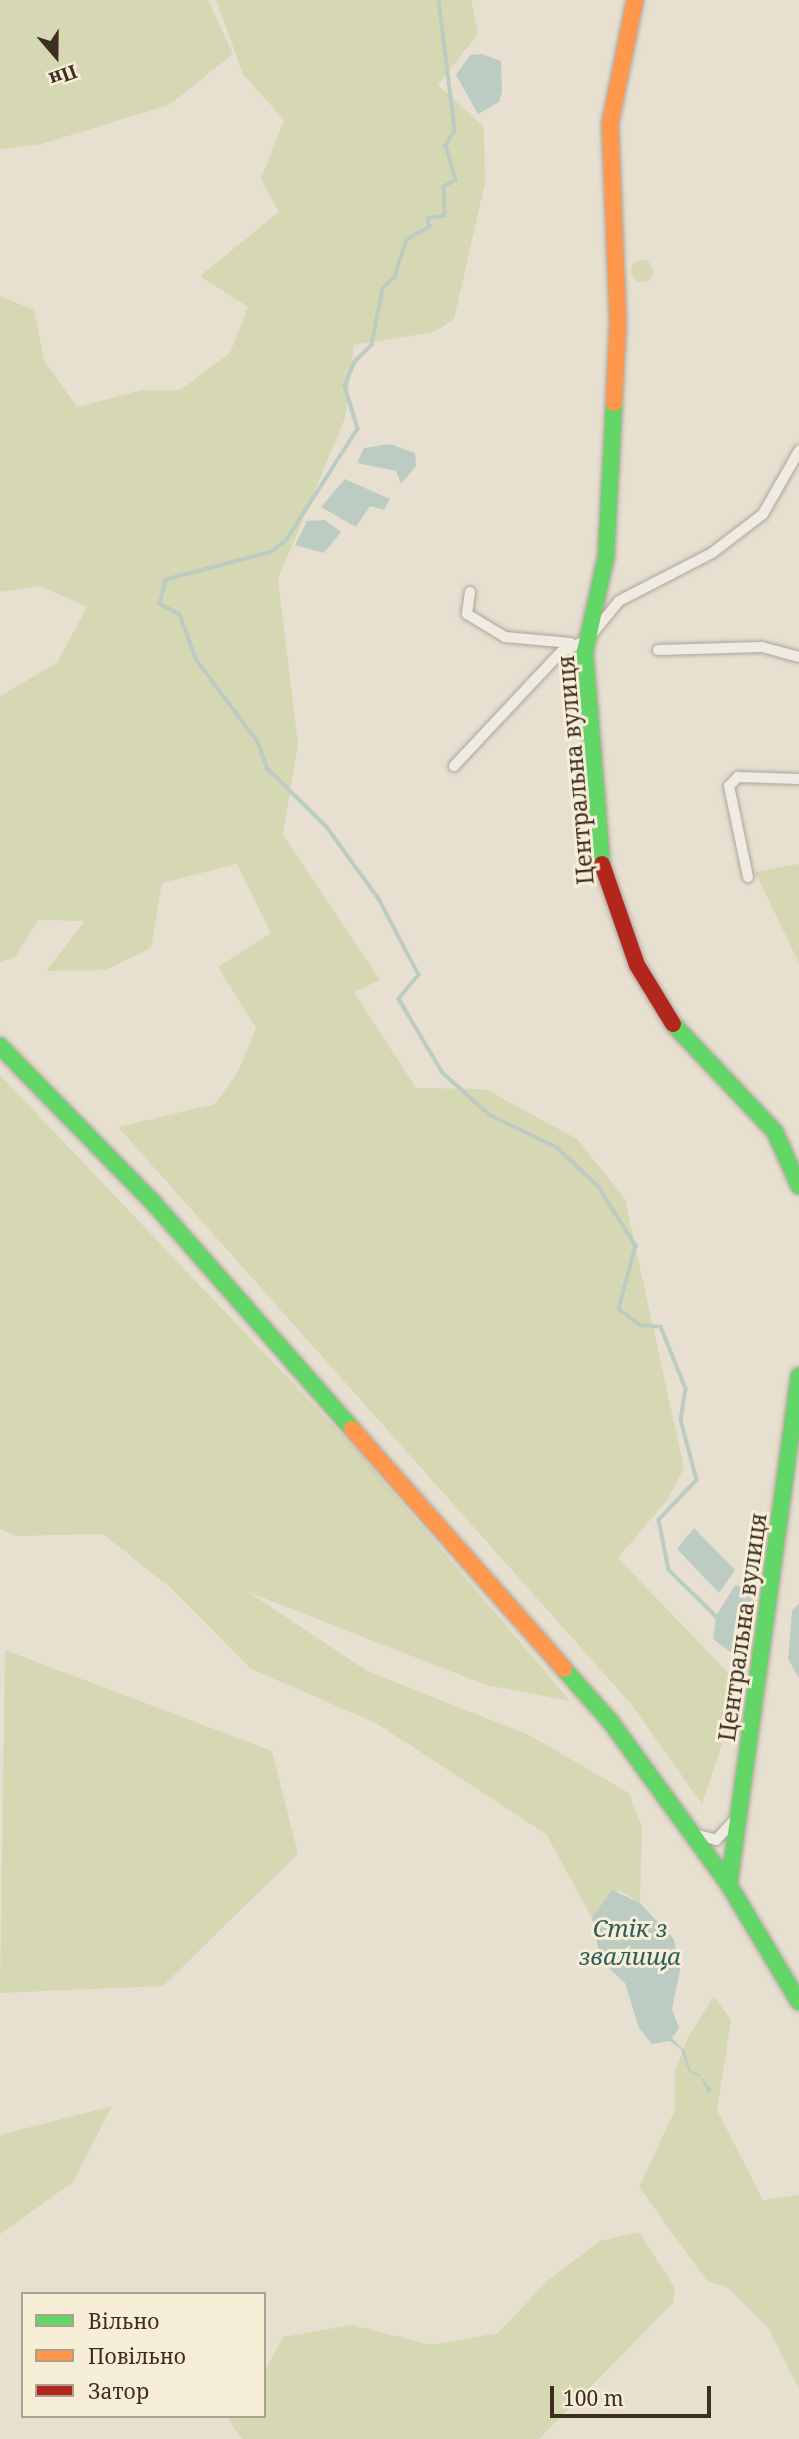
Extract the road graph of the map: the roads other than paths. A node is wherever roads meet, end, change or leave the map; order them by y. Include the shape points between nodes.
1 (635, 0) edge
2 (799, 451) edge
3 (470, 592) dead end
4 (587, 640) junction
5 (658, 650) dead end
6 (799, 657) edge
7 (454, 766) dead end
8 (799, 779) edge
9 (748, 877) dead end
10 (0, 1046) edge
11 (799, 1186) edge
12 (799, 1376) edge
13 (739, 1812) junction
14 (694, 1834) junction
15 (729, 1885) junction
16 (799, 2002) edge

1 - 4 street, Центральна вулиця via 610,124 618,322 606,557
2 - 4 street via 754,522 712,553 619,601
3 - 4 street via 467,614 505,637 558,645
4 - 7 street via 561,652
4 - 11 street, Центральна вулиця via 603,882 637,965 673,1024 775,1132
5 - 6 street via 762,647
8 - 9 street via 738,777 729,786
10 - 14 street via 151,1200 610,1721
12 - 13 street, Центральна вулиця
13 - 14 street via 716,1840
13 - 15 street, Центральна вулиця
14 - 15 street
15 - 16 street

